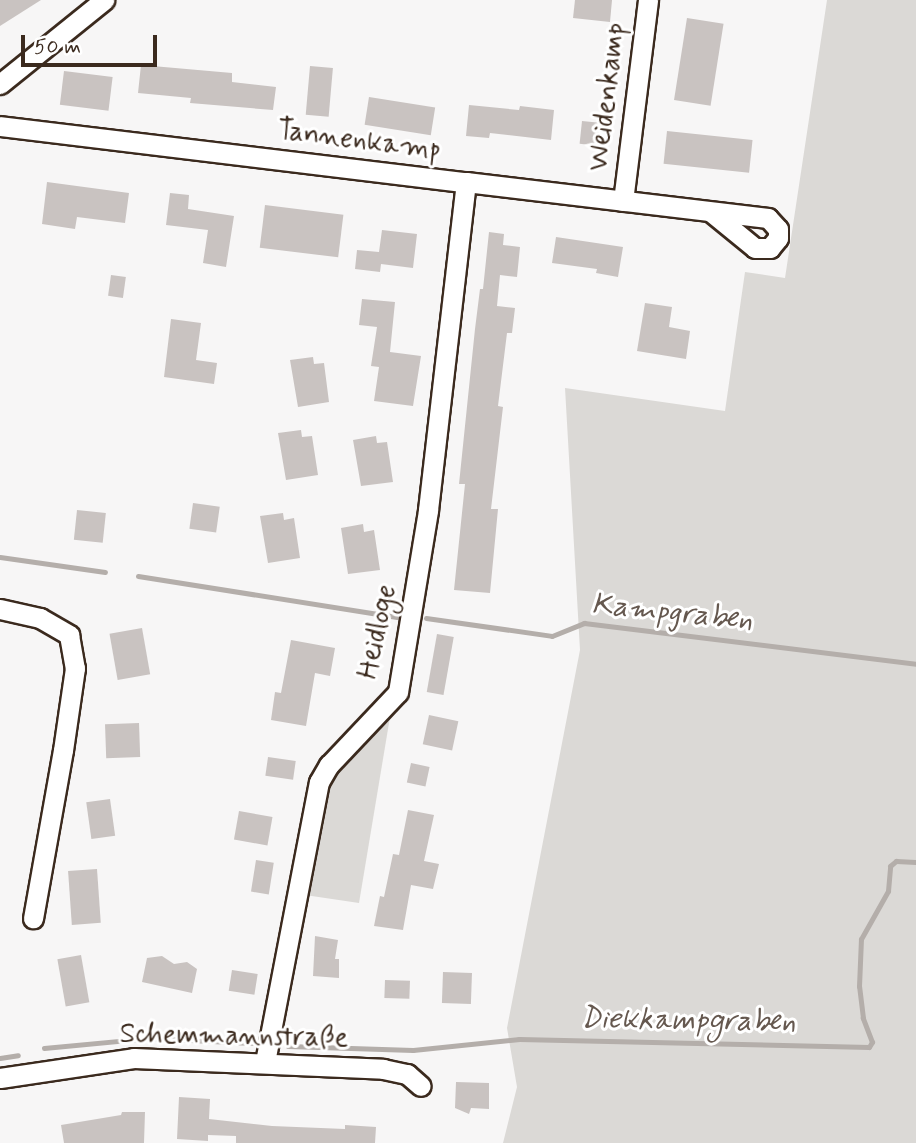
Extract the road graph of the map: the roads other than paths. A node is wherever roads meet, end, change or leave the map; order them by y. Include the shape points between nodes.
1 (104, 0) edge
2 (648, 0) edge
3 (0, 84) edge
4 (0, 126) edge
5 (466, 182) junction
6 (623, 201) junction
7 (711, 212) dead end
8 (0, 609) edge
9 (33, 918) dead end
10 (265, 1062) junction
11 (0, 1078) edge
12 (421, 1086) dead end

1 - 3 street
2 - 6 street, Weidenkamp
4 - 5 street, Tannenkamp
5 - 6 street, Tannenkamp
5 - 10 street, Heidloge via 428,510 398,692 329,765 319,782
6 - 7 street, Tannenkamp
8 - 9 street via 40,618 69,635 75,668
10 - 11 street, Schemmannstraße via 134,1058
10 - 12 street, Schemmannstraße via 383,1069 407,1074

